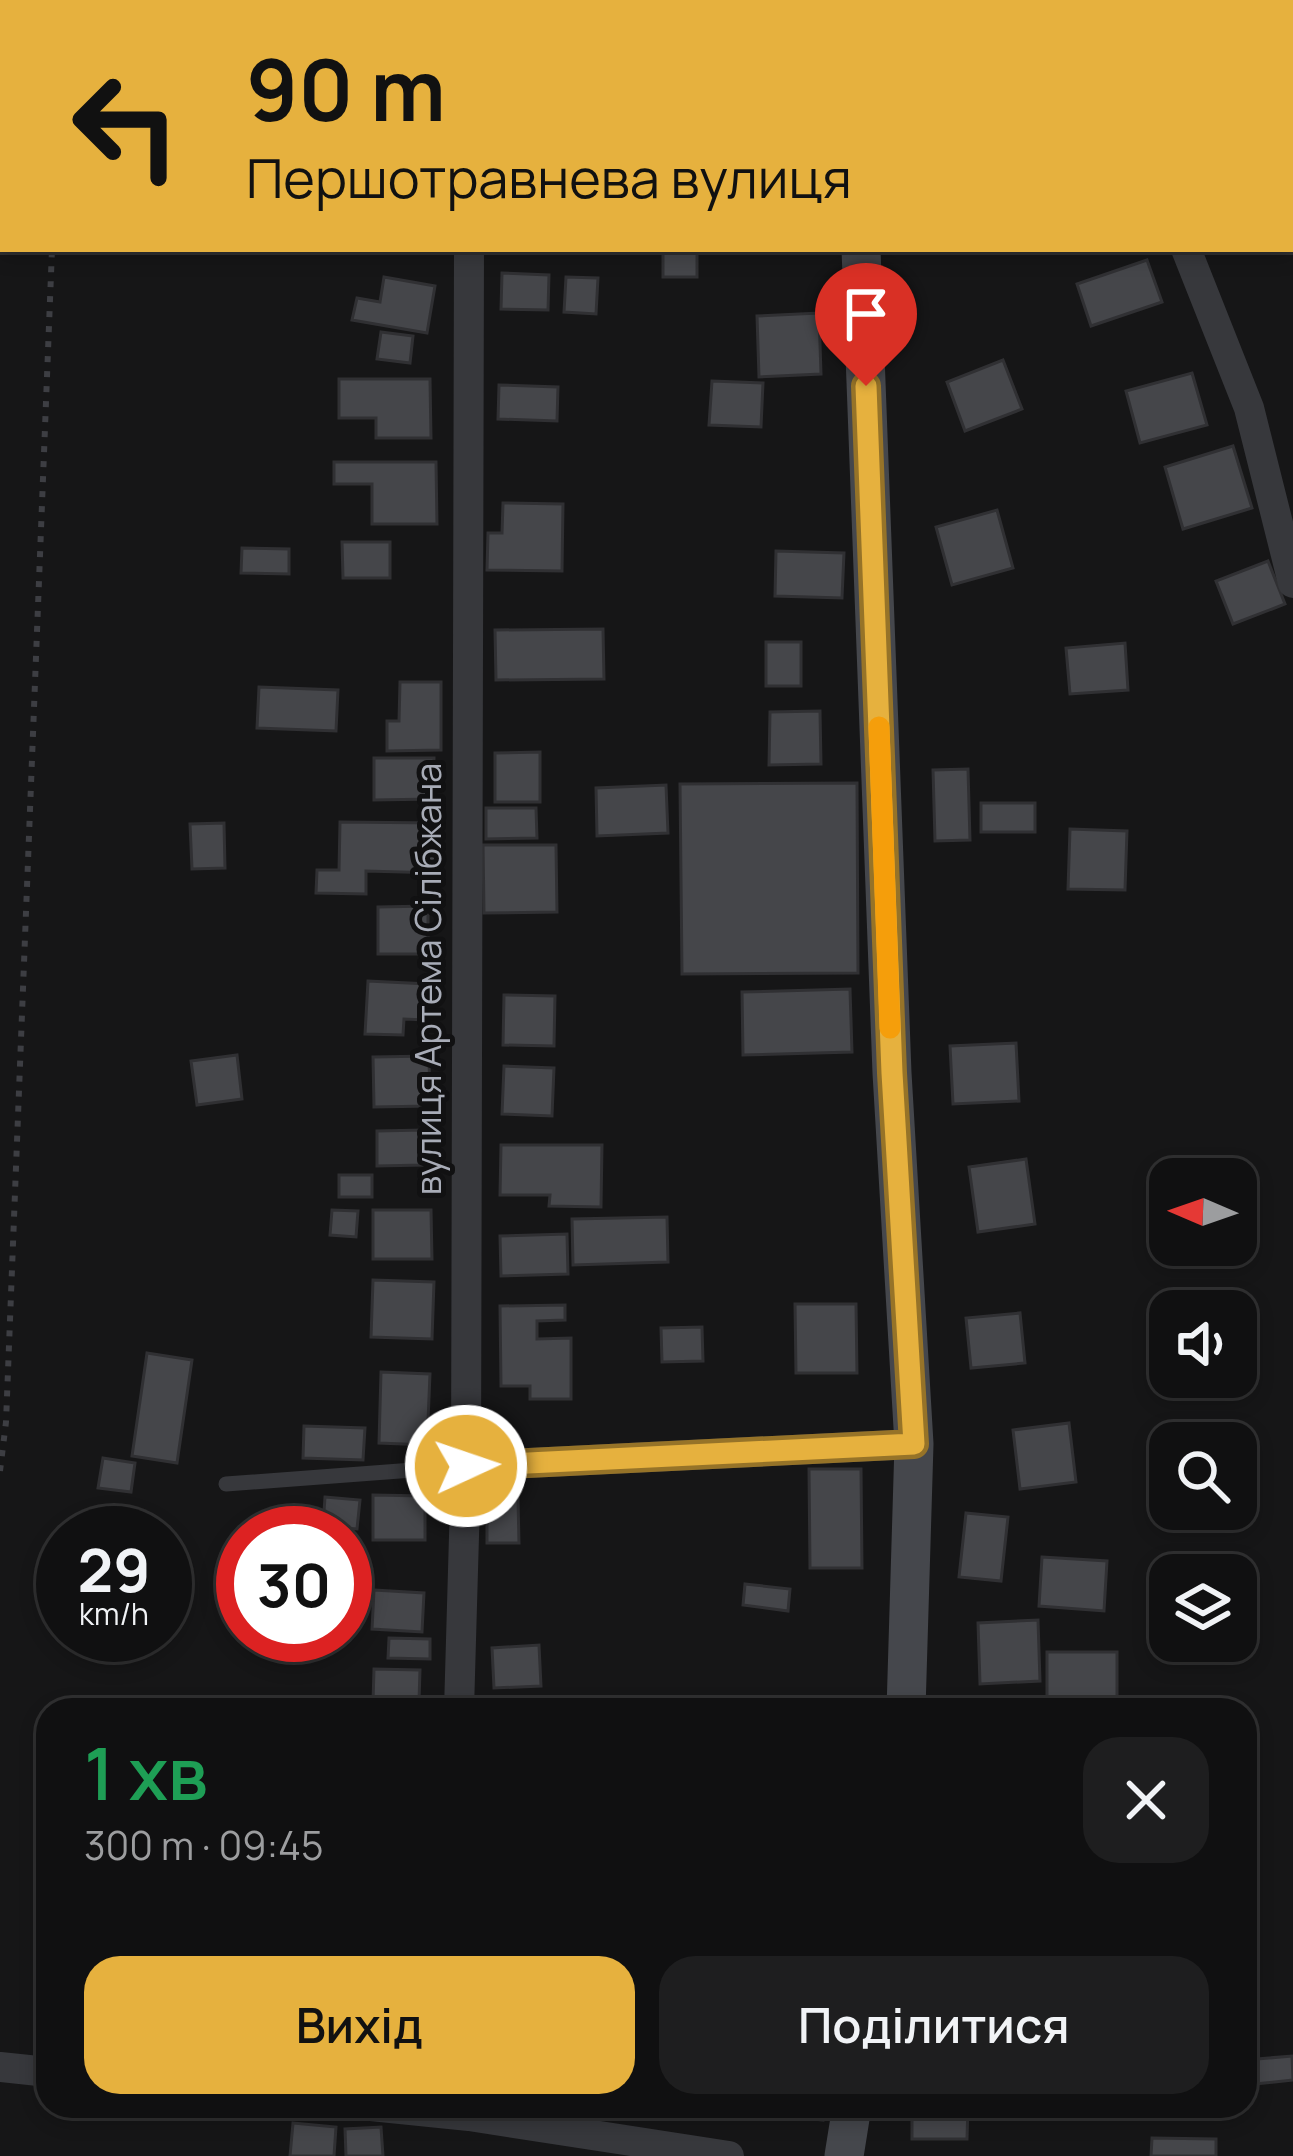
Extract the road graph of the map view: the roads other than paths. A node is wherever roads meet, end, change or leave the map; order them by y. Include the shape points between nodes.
1 (469, 252) edge
2 (861, 252) edge
3 (1187, 252) edge
4 (1293, 583) edge
5 (914, 1444) junction
6 (466, 1466) junction
7 (226, 1484) dead end
8 (459, 1698) edge
9 (906, 1698) edge
10 (0, 2067) edge
11 (36, 2071) edge
12 (509, 2118) edge
13 (850, 2118) edge
14 (729, 2156) edge
15 (844, 2156) edge

1 - 6 street, вулиця Артема Сілібжана
2 - 5 street
3 - 4 street via 1249,408
5 - 6 street
5 - 9 street
6 - 7 lane
6 - 8 street, вулиця Артема Сілібжана
10 - 11 street
12 - 14 street
13 - 15 street

